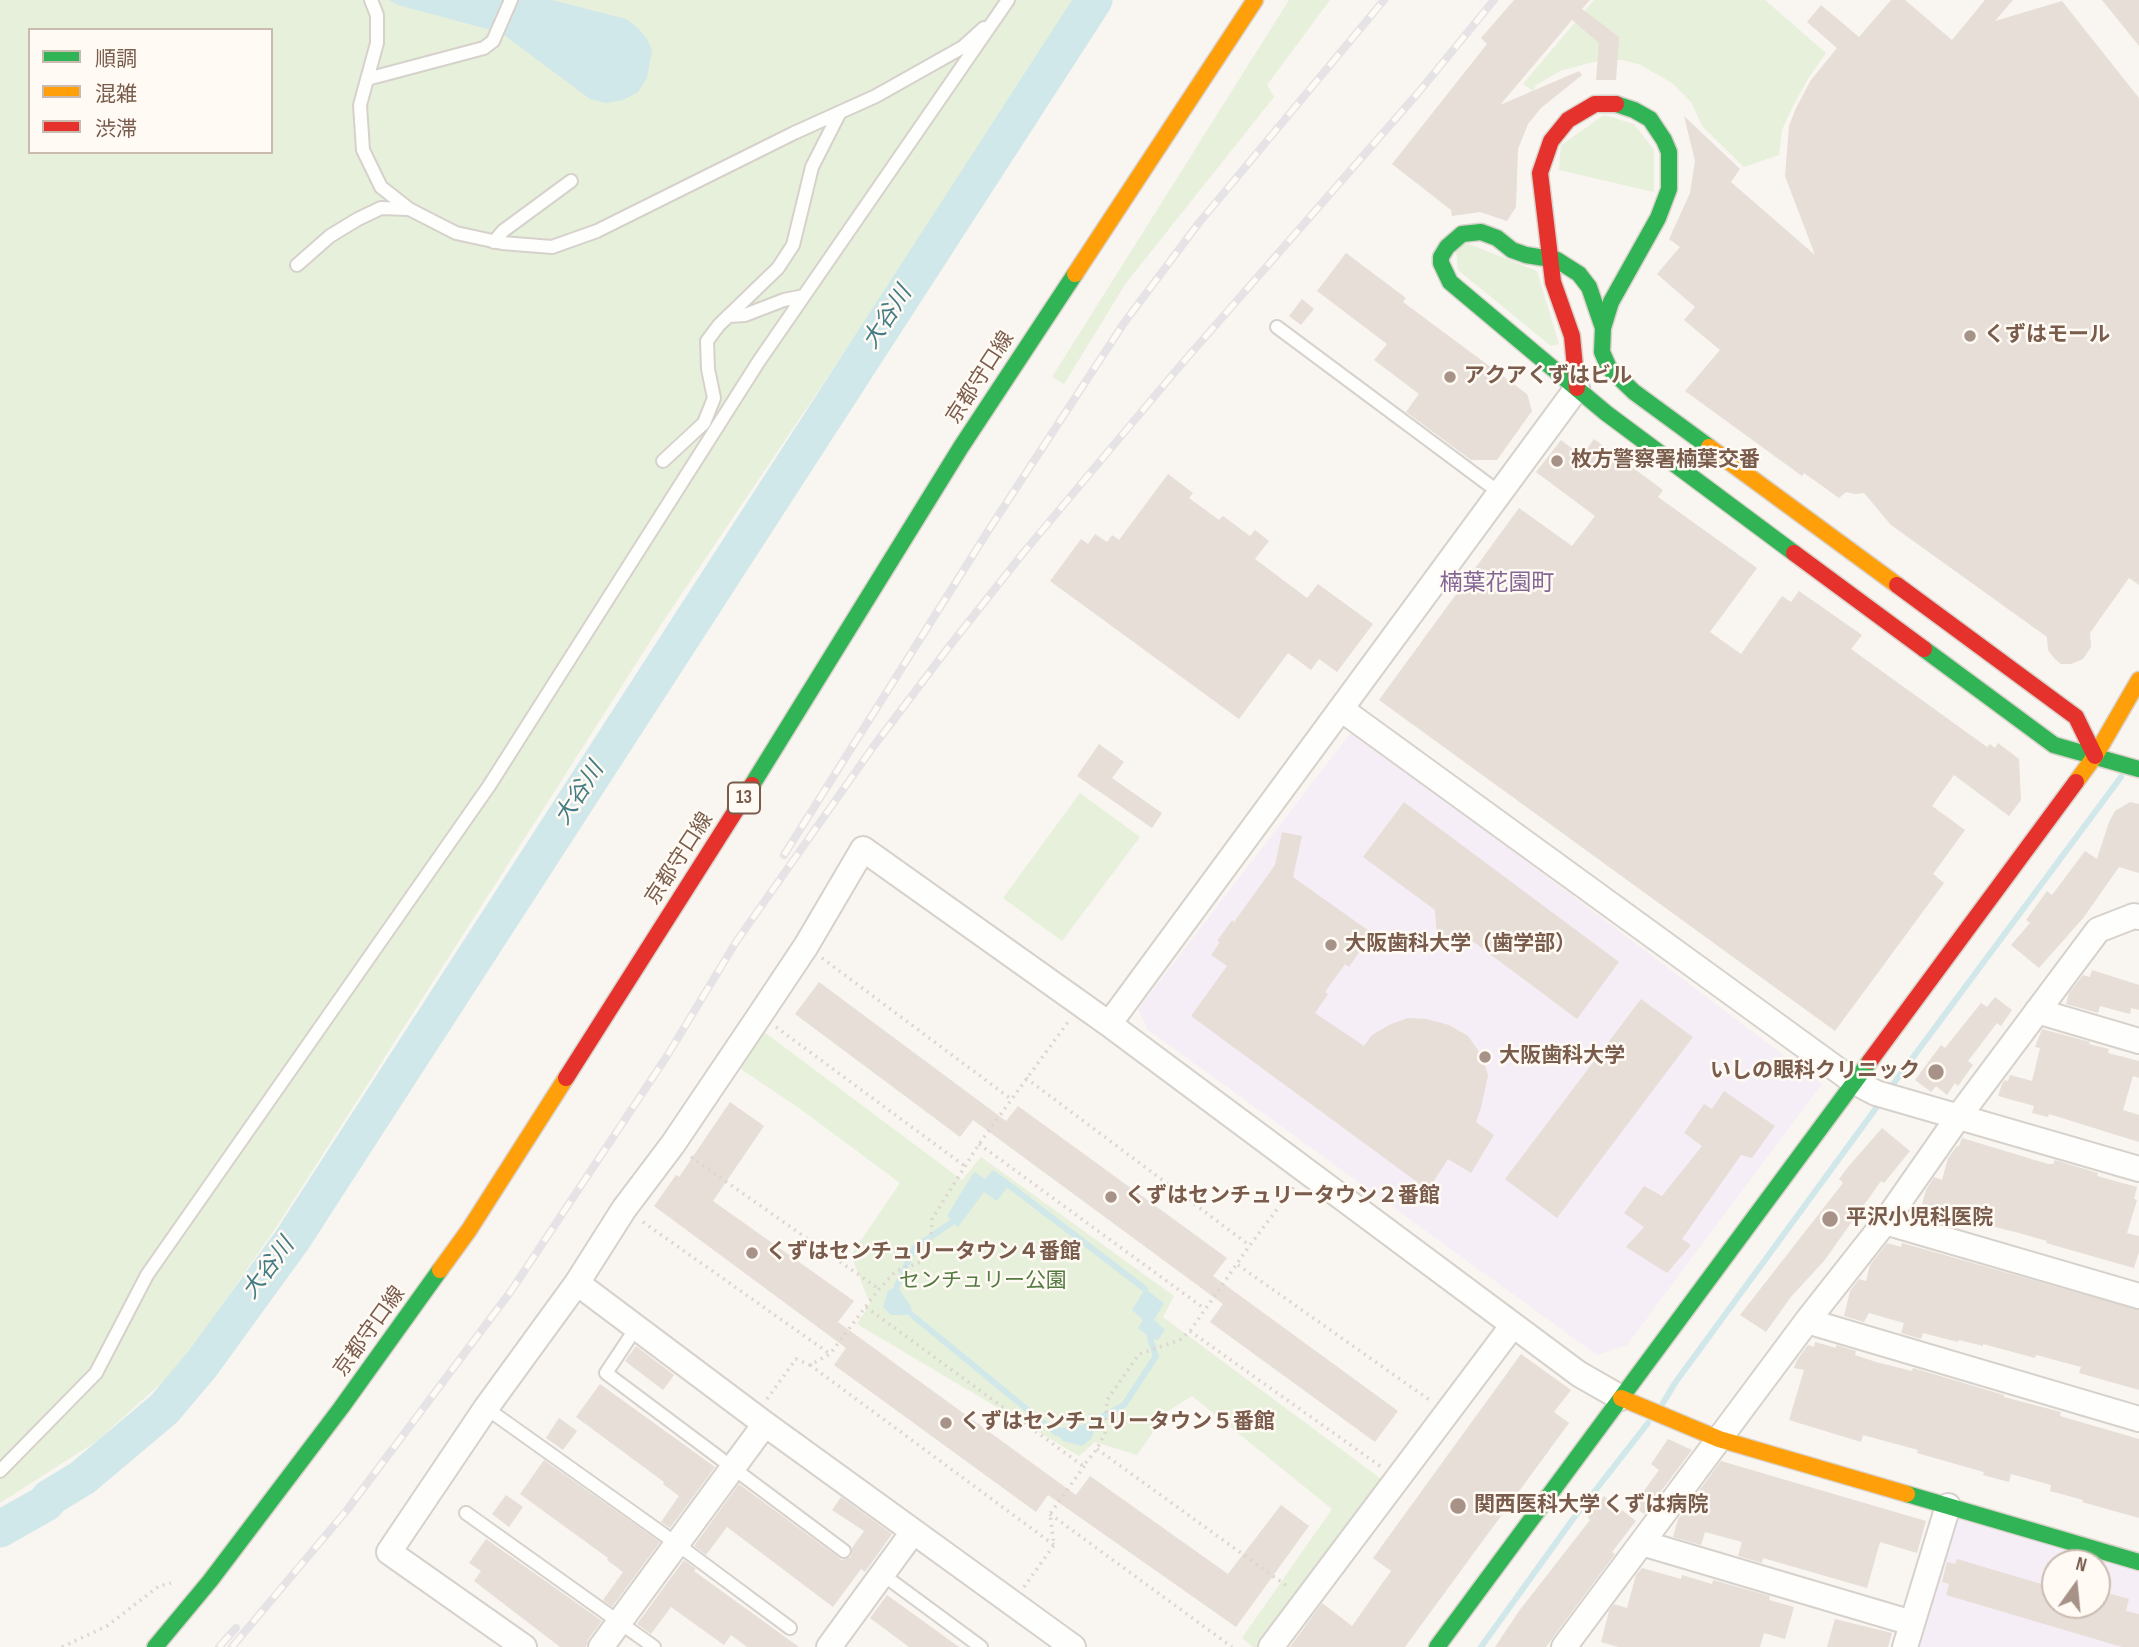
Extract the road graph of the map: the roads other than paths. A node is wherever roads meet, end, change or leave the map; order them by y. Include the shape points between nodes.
1 (371, 0) edge
2 (511, 0) edge
3 (1008, 0) edge
4 (1255, 0) edge
5 (998, 16) junction
6 (367, 79) junction
7 (840, 112) junction
8 (571, 181) dead end
9 (409, 209) junction
10 (494, 242) junction
11 (1550, 259) junction
12 (297, 265) dead end
13 (804, 296) junction
14 (728, 316) junction
15 (1278, 327) dead end
16 (1603, 328) junction
17 (1577, 388) junction
18 (663, 461) dead end
19 (1500, 493) junction
20 (2139, 680) edge
21 (1341, 709) junction
22 (2095, 756) junction
23 (2139, 769) edge
24 (2139, 917) edge
25 (2037, 1011) junction
26 (1110, 1024) junction
27 (2139, 1041) edge
28 (1853, 1082) junction
29 (1959, 1116) junction
30 (2139, 1169) edge
31 (1885, 1222) junction
32 (576, 1283) junction
33 (2139, 1296) edge
34 (1807, 1321) junction
35 (1513, 1325) junction
36 (636, 1328) junction
37 (1621, 1398) junction
38 (486, 1408) junction
39 (2139, 1419) edge
40 (760, 1420) junction
41 (1719, 1439) junction
42 (733, 1467) junction
43 (0, 1471) edge
44 (1948, 1506) junction
45 (466, 1513) dead end
46 (913, 1532) junction
47 (1642, 1543) junction
48 (677, 1544) junction
49 (844, 1551) dead end
50 (2139, 1562) edge
51 (882, 1574) junction
52 (620, 1621) junction
53 (1912, 1623) junction
54 (790, 1628) dead end
55 (155, 1647) edge
56 (524, 1647) edge
57 (601, 1647) edge
58 (654, 1647) edge
59 (829, 1647) edge
60 (981, 1647) edge
61 (1073, 1647) edge
62 (1271, 1647) edge
63 (1437, 1647) edge
64 (1564, 1647) edge
65 (1905, 1647) edge

1 - 6 lane via 377,15 377,43
2 - 6 lane via 493,41 484,48
3 - 5 lane
4 - 55 street, 京都守口線 / 13 via 961,447 469,1230 341,1408
5 - 7 lane via 963,47
5 - 13 lane
6 - 9 lane via 360,105 363,150 381,187
7 - 10 lane via 597,231 552,247
7 - 14 lane via 812,167 793,245 778,268
8 - 10 lane
9 - 10 lane via 456,233
9 - 12 lane via 381,208 358,219
11 - 16 street via 1579,274 1589,287
11 - 16 street via 1540,173 1560,127 1595,104 1617,104 1650,119 1669,152 1669,189 1611,302
11 - 17 street via 1572,336
11 - 17 street via 1519,253 1481,232 1462,234 1447,247 1441,263 1450,282
13 - 14 lane
13 - 43 lane via 489,786 147,1275 96,1373
14 - 18 lane via 707,341 714,398 704,423
15 - 19 lane
16 - 22 street via 1602,352 1625,385 2076,717
17 - 19 street
17 - 22 street via 2054,745
19 - 21 street
20 - 22 street
21 - 26 street
21 - 28 street
22 - 23 street
22 - 28 street
24 - 25 street via 2098,930
25 - 27 street
25 - 29 street
26 - 32 street via 863,849 806,946
26 - 35 street
28 - 29 street
28 - 37 street
29 - 30 street
29 - 31 street
31 - 33 street
31 - 34 street
32 - 36 street
32 - 38 street
34 - 39 street
34 - 41 street
35 - 37 street via 1579,1374
35 - 62 street
36 - 40 street
36 - 42 lane via 606,1373
37 - 41 street
37 - 63 street
38 - 48 lane
38 - 56 street via 389,1552
40 - 42 street
40 - 46 street
41 - 44 street
41 - 47 street
42 - 48 street
42 - 49 lane
44 - 50 street
44 - 53 street
45 - 52 lane
46 - 51 street
46 - 61 street
47 - 53 street
47 - 64 street
48 - 52 street
48 - 54 lane
51 - 59 street
51 - 60 lane
52 - 57 street
52 - 58 lane
53 - 65 street

